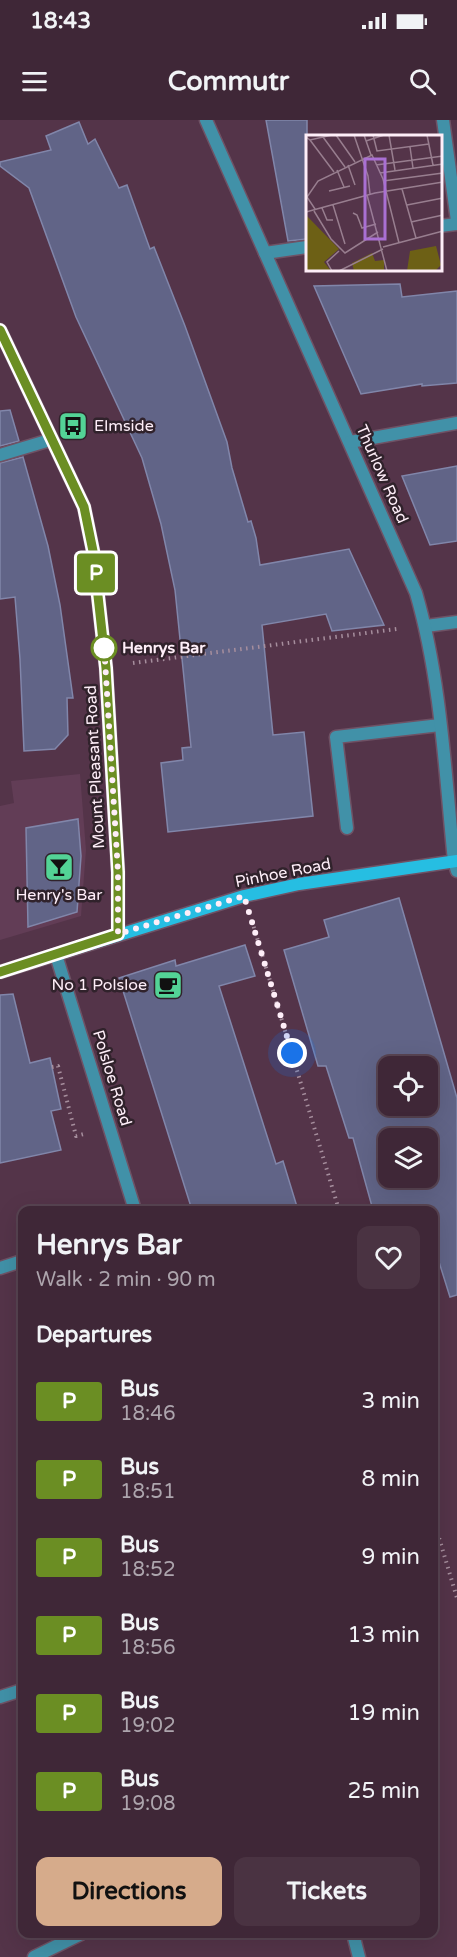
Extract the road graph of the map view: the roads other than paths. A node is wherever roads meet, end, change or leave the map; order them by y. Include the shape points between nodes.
1 (206, 120) edge
2 (443, 120) edge
3 (457, 222) edge
4 (442, 226) edge
5 (306, 247) edge
6 (265, 253) junction
7 (0, 330) edge
8 (457, 423) edge
9 (50, 440) junction
10 (350, 442) junction
11 (0, 455) edge
12 (457, 622) edge
13 (426, 626) junction
14 (440, 725) junction
15 (347, 828) dead end
16 (456, 864) edge
17 (118, 934) junction
18 (56, 955) junction
19 (0, 972) edge
20 (134, 1206) edge
21 (18, 1263) edge
22 (0, 1268) edge
23 (18, 1691) edge
24 (0, 1697) edge
25 (73, 1938) edge
26 (353, 1938) edge
27 (34, 1957) edge
28 (359, 1957) edge

1 - 6 street, Thurlow Road
2 - 3 street
3 - 4 street
5 - 6 street
6 - 10 street, Thurlow Road
7 - 9 street, Mount Pleasant Road
8 - 10 street
9 - 11 street
9 - 17 street, Mount Pleasant Road via 84,507 93,551 106,668
10 - 13 street, Thurlow Road via 416,593
12 - 13 street
13 - 14 street, Thurlow Road
14 - 15 street via 336,737
14 - 16 street, Thurlow Road
16 - 17 main road, Pinhoe Road via 299,884 244,896
17 - 18 main road, Pinhoe Road
18 - 19 main road, Pinhoe Road
18 - 20 street, Polsloe Road
21 - 22 street
23 - 24 street
25 - 27 street
26 - 28 street

